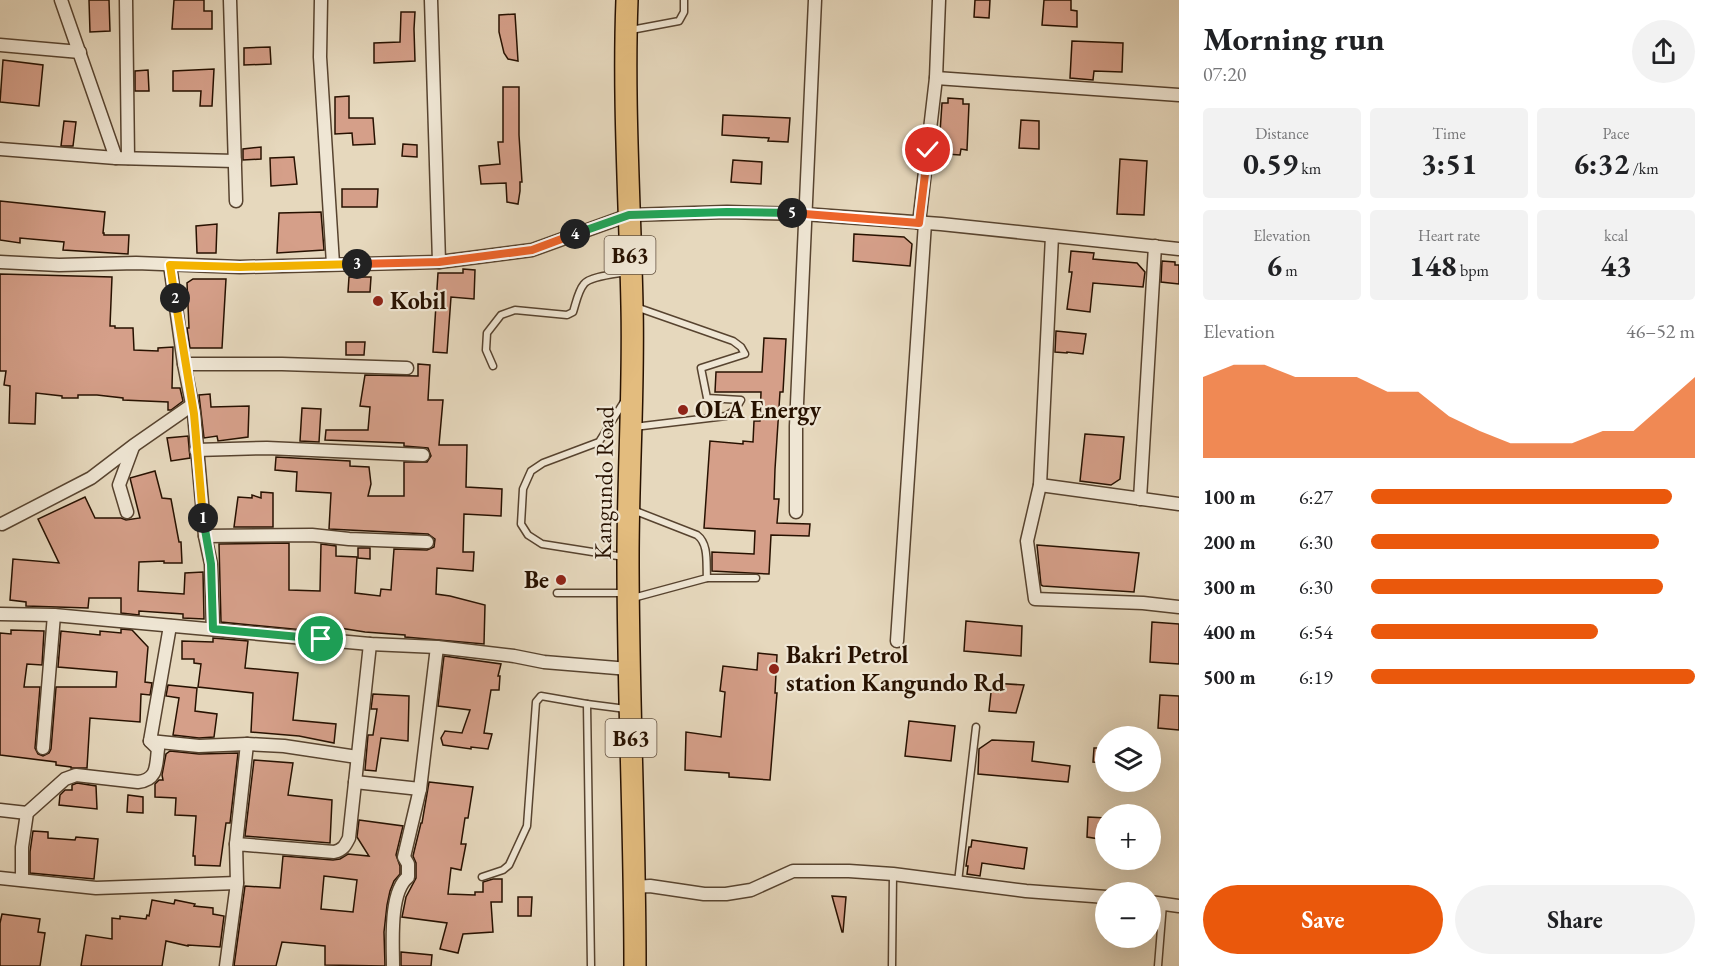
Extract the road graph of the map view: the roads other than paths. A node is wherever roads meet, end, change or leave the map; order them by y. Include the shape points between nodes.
1 (61, 0) edge
2 (126, 0) edge
3 (230, 0) edge
4 (321, 0) edge
5 (431, 0) edge
6 (627, 0) edge
7 (684, 0) edge
8 (815, 0) edge
9 (939, 0) edge
10 (626, 31) junction
11 (0, 45) edge
12 (80, 52) junction
13 (936, 78) junction
14 (1179, 95) edge
15 (0, 149) edge
16 (122, 158) junction
17 (235, 160) junction
18 (236, 201) dead end
19 (804, 214) junction
20 (629, 215) junction
21 (922, 223) junction
22 (1052, 236) junction
23 (1155, 246) junction
24 (1179, 249) edge
25 (0, 262) edge
26 (439, 262) junction
27 (333, 264) junction
28 (170, 265) junction
29 (631, 272) junction
30 (632, 306) junction
31 (184, 364) junction
32 (493, 366) dead end
33 (407, 368) dead end
34 (631, 390) junction
35 (192, 405) junction
36 (632, 427) junction
37 (133, 446) junction
38 (196, 450) junction
39 (423, 454) dead end
40 (1040, 485) junction
41 (1140, 500) junction
42 (1179, 504) edge
43 (630, 509) junction
44 (127, 512) dead end
45 (796, 512) dead end
46 (2, 524) dead end
47 (205, 536) junction
48 (427, 542) dead end
49 (628, 558) junction
50 (707, 578) junction
51 (756, 578) dead end
52 (557, 593) dead end
53 (629, 596) junction
54 (1179, 607) edge
55 (0, 614) edge
56 (54, 615) junction
57 (170, 626) junction
58 (213, 629) junction
59 (897, 641) dead end
60 (370, 644) junction
61 (437, 647) junction
62 (629, 669) junction
63 (587, 704) junction
64 (630, 709) junction
65 (976, 727) dead end
66 (150, 741) junction
67 (247, 744) junction
68 (43, 748) dead end
69 (357, 757) junction
70 (355, 782) junction
71 (420, 789) junction
72 (0, 810) edge
73 (27, 813) junction
74 (236, 844) junction
75 (893, 874) junction
76 (482, 877) dead end
77 (0, 878) edge
78 (22, 880) junction
79 (958, 882) junction
80 (237, 883) junction
81 (635, 887) junction
82 (1095, 896) edge
83 (1161, 904) edge
84 (1179, 906) edge
85 (1157, 948) edge
86 (226, 966) edge
87 (393, 966) edge
88 (591, 966) edge
89 (635, 966) edge
90 (892, 966) edge
91 (1158, 966) edge

1 - 12 street
2 - 16 street
3 - 17 street
4 - 27 street via 320,57
5 - 26 street
6 - 10 highway, Kangundo Road / B63
7 - 10 lane via 679,21
8 - 19 street
9 - 13 street
10 - 20 highway, Kangundo Road / B63
11 - 12 street
12 - 16 street
13 - 14 street
13 - 21 street
15 - 16 street
16 - 17 street
17 - 18 street
19 - 20 street
19 - 21 street
19 - 45 street via 795,426
20 - 26 street via 532,250
20 - 29 highway, Kangundo Road / B63
21 - 22 street
21 - 59 street
22 - 23 street
22 - 40 street
23 - 24 street
23 - 41 street
25 - 28 street
26 - 27 street
27 - 28 street
28 - 31 street
29 - 30 highway, Kangundo Road / B63
29 - 32 lane via 588,280 579,292 573,312 567,315 515,310 501,315 488,333 486,350
30 - 34 highway, Kangundo Road / B63
30 - 36 lane via 733,341 745,354 701,368 707,398 741,400 726,416
31 - 33 street
31 - 35 street
34 - 36 highway, Kangundo Road / B63
34 - 49 lane via 599,442 531,471 523,489 521,525 542,544
35 - 37 street
35 - 38 street
36 - 43 highway, Kangundo Road / B63
37 - 44 street via 119,485
37 - 46 street via 91,478
38 - 39 street via 267,448
38 - 47 street
40 - 41 street
40 - 54 street via 1027,541 1035,599
41 - 42 street
43 - 49 highway, Kangundo Road / B63
43 - 50 lane via 702,539
47 - 48 street via 312,535
47 - 58 street via 211,564
49 - 53 highway, Kangundo Road / B63
50 - 51 lane
50 - 53 lane
52 - 53 lane
53 - 62 highway, Kangundo Road / B63
55 - 56 street
56 - 57 street
56 - 68 street
57 - 58 street
57 - 66 street
58 - 60 street
60 - 61 street
60 - 69 street
61 - 62 street
61 - 71 street
62 - 64 highway, Kangundo Road / B63
63 - 64 lane
63 - 76 lane via 538,698 527,826 509,865
63 - 88 lane
64 - 81 highway, Kangundo Road / B63
65 - 79 lane
66 - 67 street via 199,746
66 - 73 street via 158,749 156,768 146,781 76,775 64,779
67 - 69 street
67 - 74 street
69 - 70 street
70 - 71 street
70 - 74 street via 349,838 341,851
71 - 87 street via 404,857 408,877 402,881 394,907
72 - 73 street
73 - 78 street
74 - 80 street
75 - 79 street
75 - 81 street via 793,871 751,890 726,894
75 - 90 lane
77 - 78 street
78 - 80 street via 96,888
79 - 82 street
80 - 86 street
81 - 89 highway, Kangundo Road / B63
83 - 84 street
85 - 91 lane

